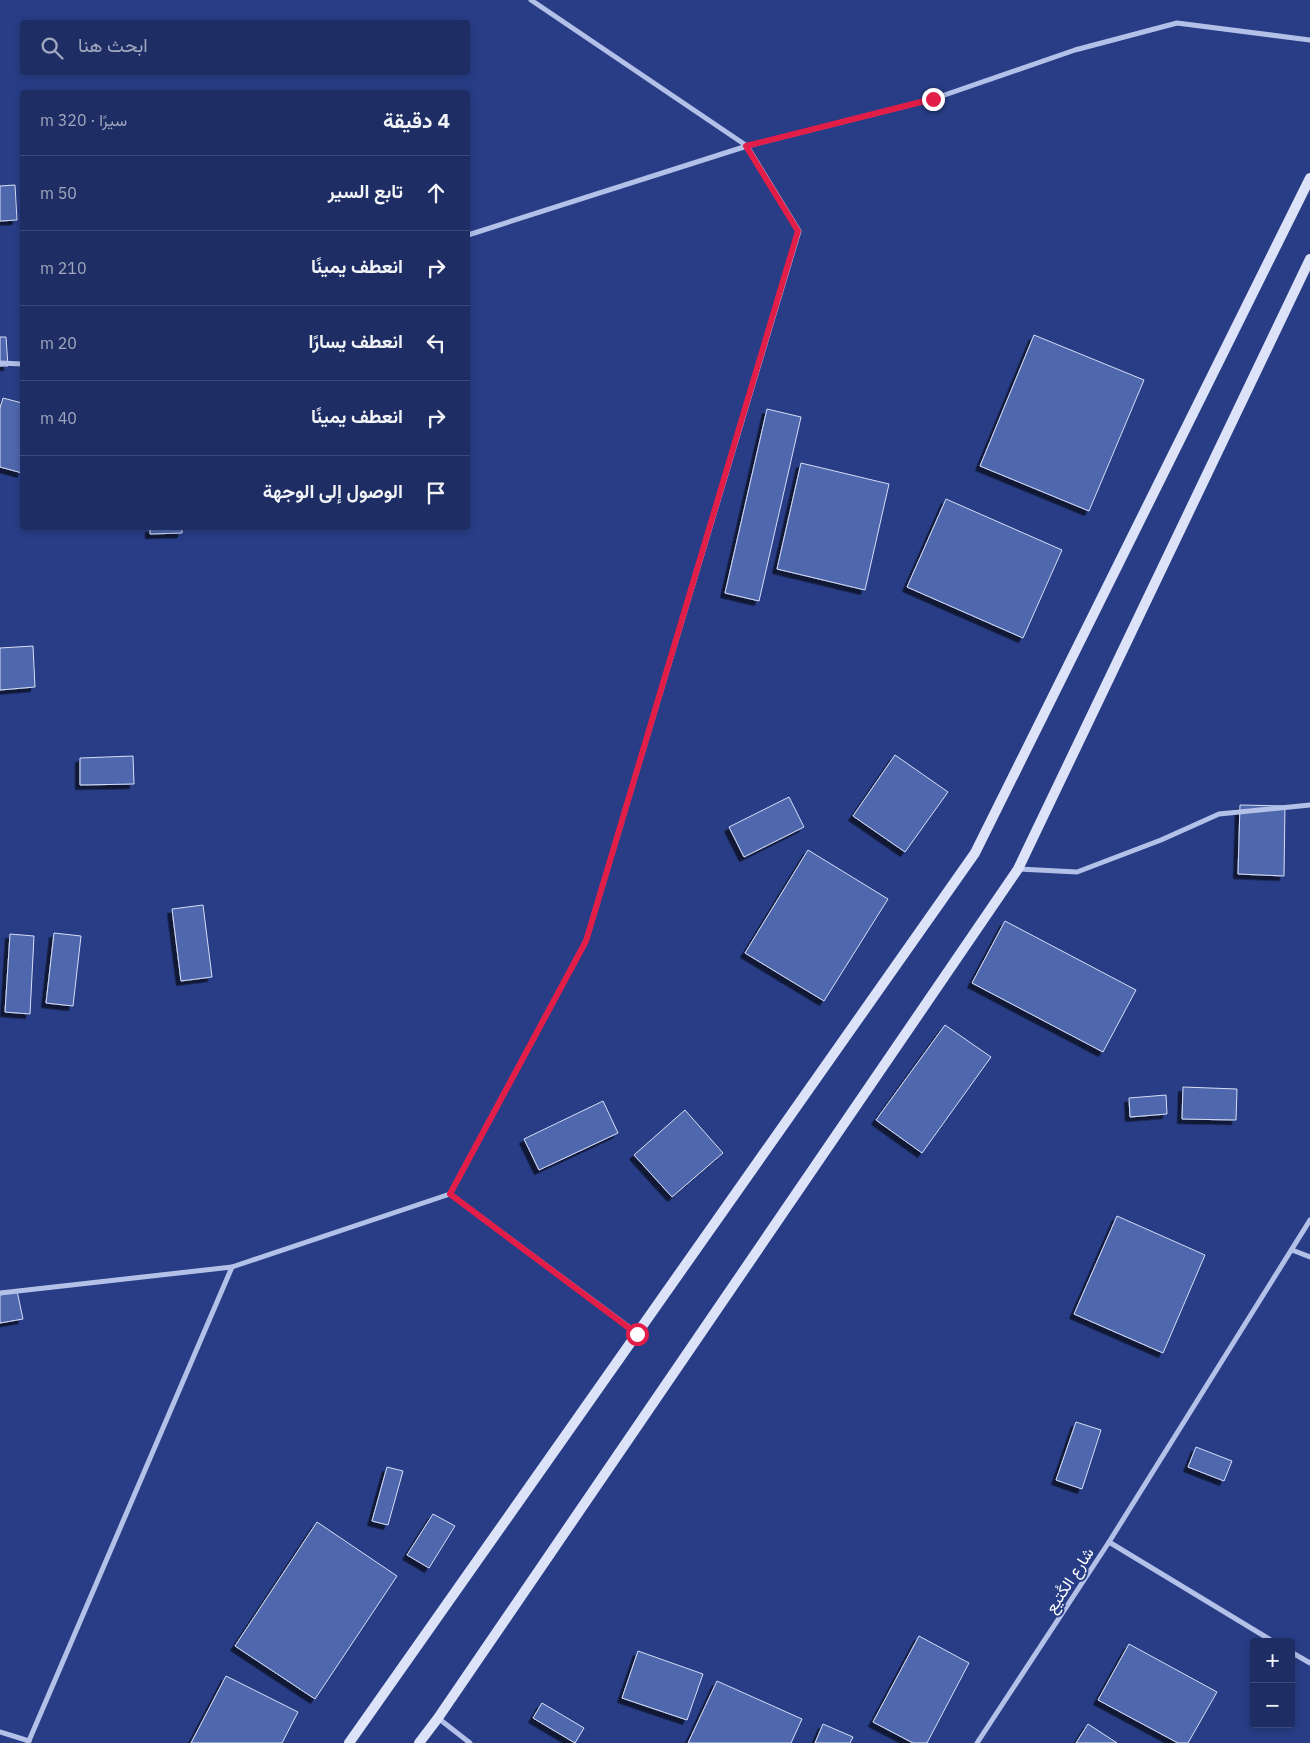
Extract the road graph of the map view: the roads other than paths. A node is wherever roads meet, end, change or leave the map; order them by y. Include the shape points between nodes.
1 (531, 0) edge
2 (1310, 40) edge
3 (746, 146) junction
4 (1310, 178) edge
5 (470, 234) edge
6 (1310, 259) edge
7 (0, 362) edge
8 (20, 364) edge
9 (1310, 805) edge
10 (1018, 869) junction
11 (450, 1194) junction
12 (1310, 1220) edge
13 (1292, 1250) junction
14 (1310, 1257) edge
15 (232, 1267) junction
16 (0, 1293) edge
17 (637, 1334) junction
18 (1109, 1542) junction
19 (1267, 1638) edge
20 (1295, 1654) edge
21 (1310, 1663) edge
22 (438, 1718) junction
23 (0, 1732) edge
24 (28, 1742) edge
25 (349, 1743) edge
26 (419, 1743) edge
27 (470, 1743) edge
28 (977, 1743) edge

1 - 3 street
2 - 3 street via 1177,23 1075,50 933,99
3 - 5 street
3 - 11 street via 798,231 586,941
4 - 17 main road via 975,854
6 - 10 main road
7 - 8 street
9 - 10 street via 1219,814 1077,872
10 - 22 main road
11 - 15 street
11 - 17 street
12 - 13 street
13 - 14 street
13 - 18 street
15 - 16 street
15 - 24 street
17 - 25 main road
18 - 19 street, شارع الكُتيع
18 - 28 street, شارع الكُتيع
20 - 21 street
22 - 26 main road
22 - 27 street
23 - 24 street

